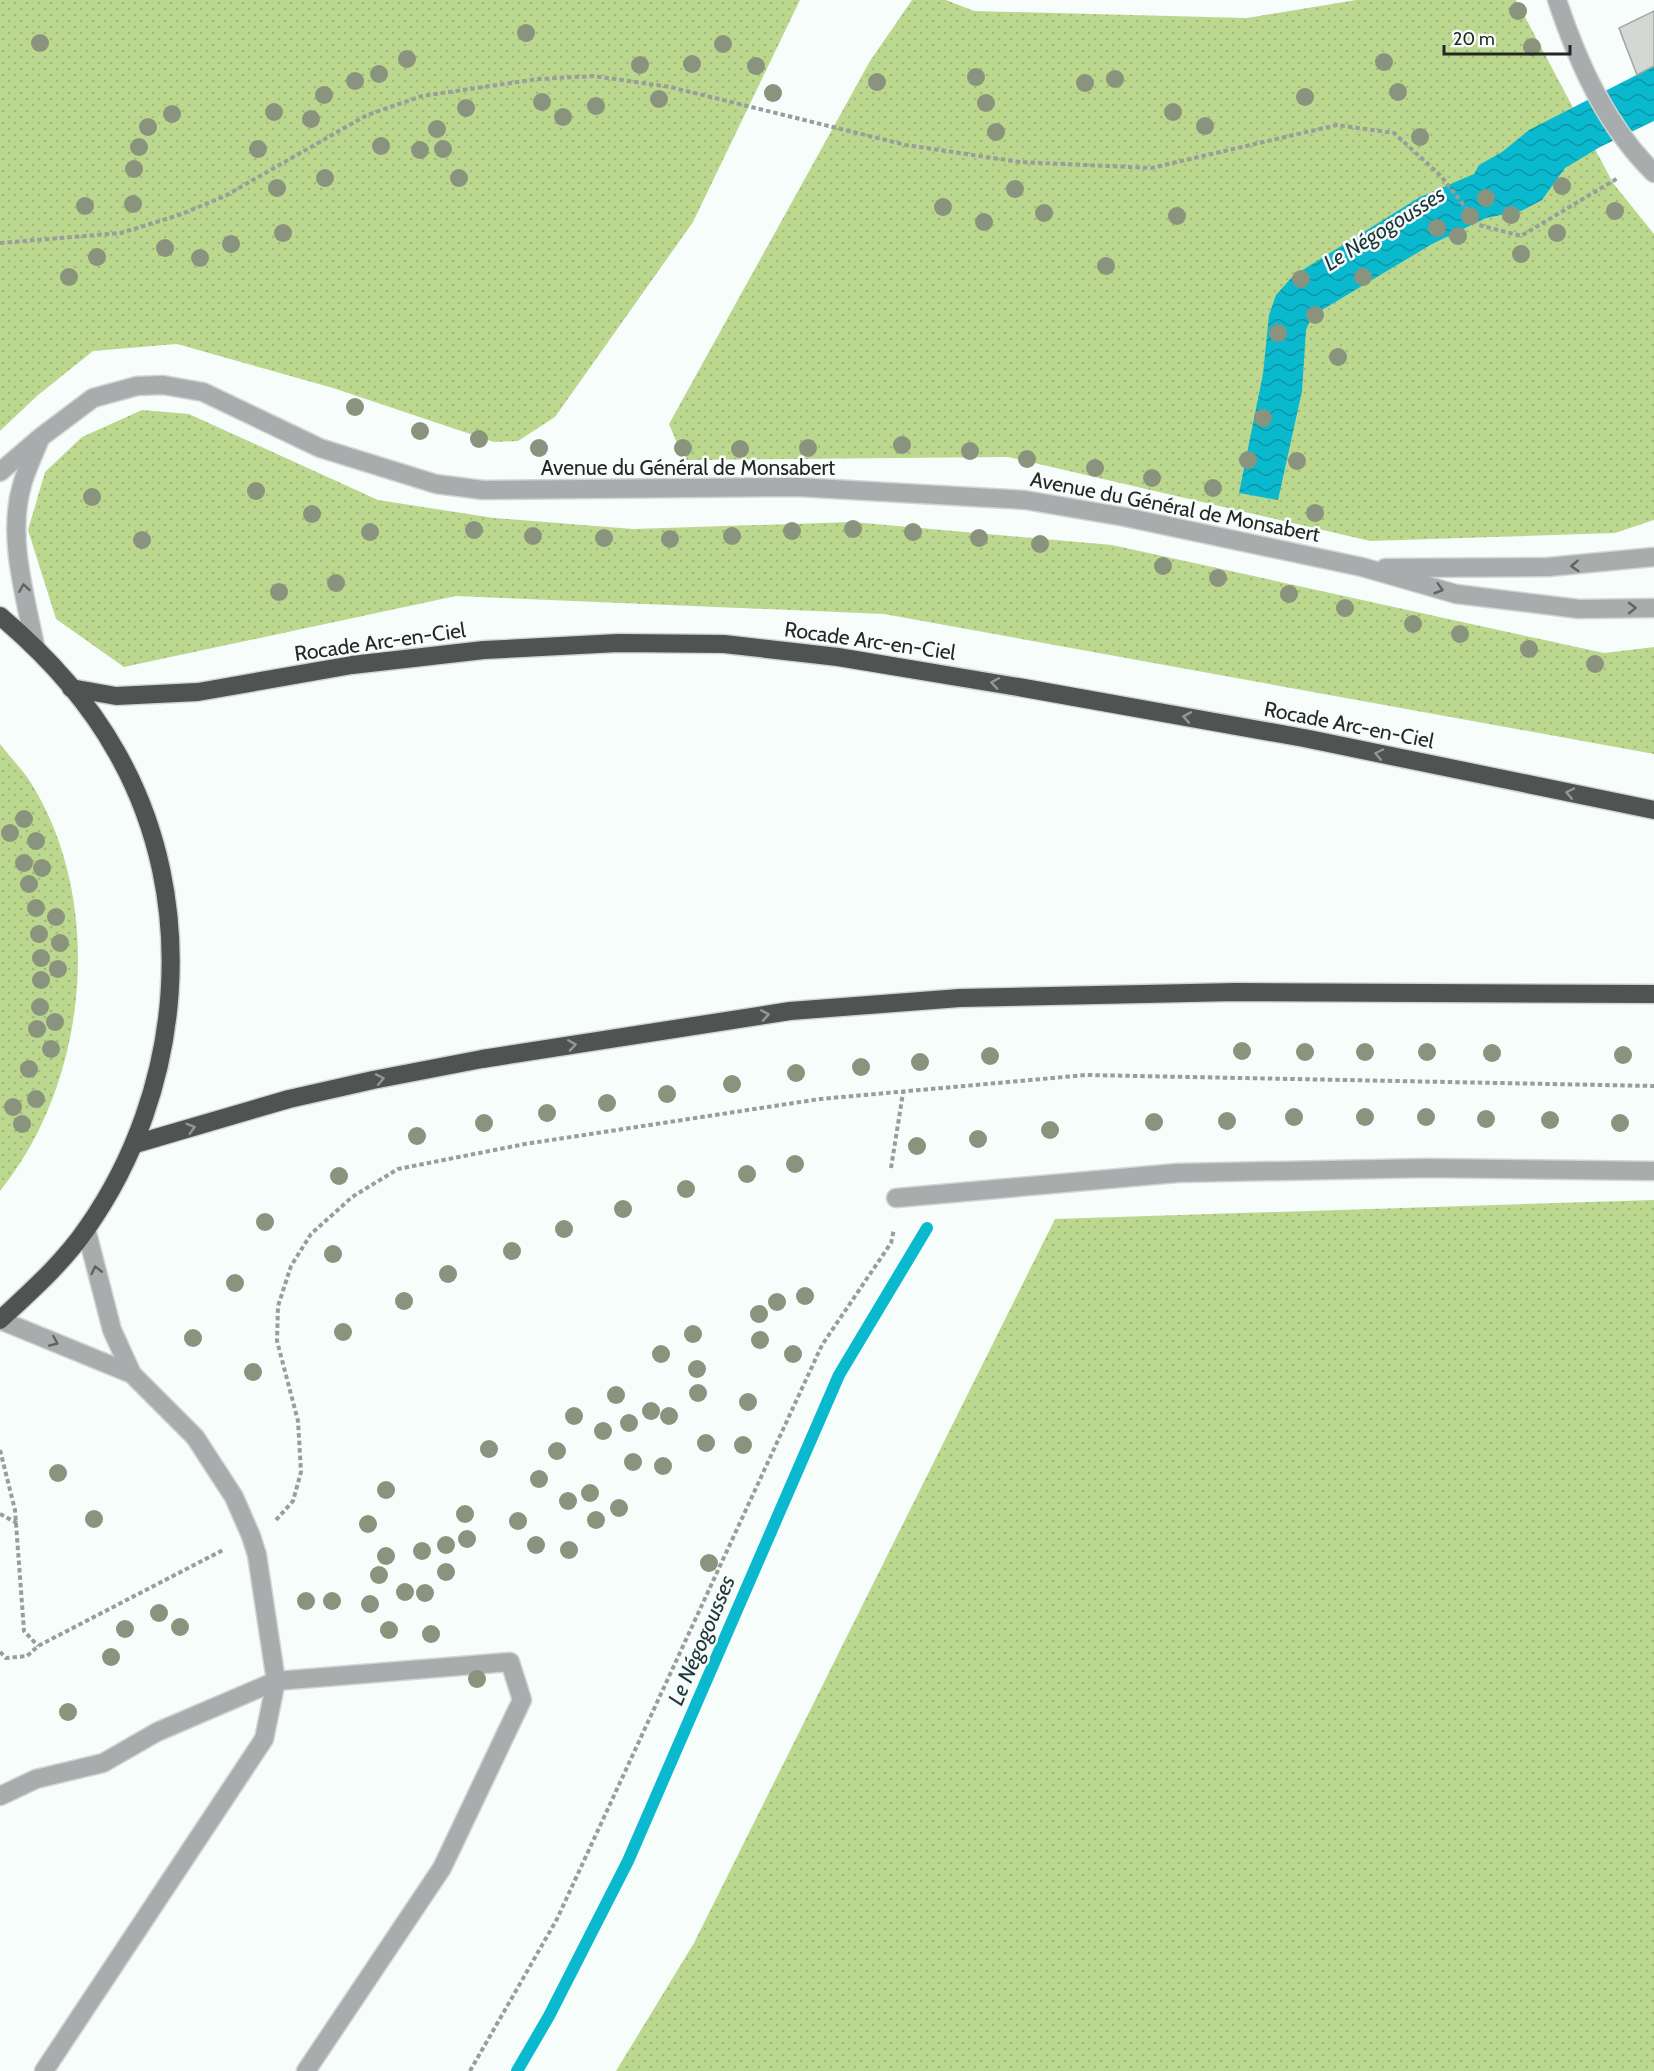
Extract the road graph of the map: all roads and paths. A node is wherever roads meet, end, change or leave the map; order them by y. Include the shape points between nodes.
1 (1557, 0) edge
2 (1641, 160) junction
3 (1654, 174) edge
4 (0, 243) edge
5 (41, 437) junction
6 (0, 472) edge
7 (1654, 557) edge
8 (1362, 567) junction
9 (1654, 608) edge
10 (0, 616) edge
11 (35, 646) junction
12 (70, 688) junction
13 (1654, 810) edge
14 (1654, 994) edge
15 (1654, 1086) edge
16 (903, 1093) junction
17 (135, 1144) junction
18 (1654, 1171) edge
19 (896, 1198) junction
20 (86, 1229) junction
21 (0, 1320) edge
22 (132, 1374) junction
23 (0, 1450) edge
24 (0, 1514) edge
25 (16, 1523) junction
26 (250, 1536) junction
27 (38, 1646) junction
28 (0, 1652) edge
29 (276, 1681) junction
30 (0, 1796) edge
31 (44, 2071) edge
32 (306, 2071) edge
33 (470, 2071) edge

1 - 2 street via 1569,38 1593,89 1625,143
2 - 3 street
2 - 4 path via 1613,183 1521,236 1479,225 1441,176 1394,133 1337,125 1151,168 1020,162 906,145 670,87 594,76 422,96 368,115 225,196 179,215 121,233
5 - 6 street, Avenue du Général de Monsabert
5 - 8 street, Avenue du Général de Monsabert via 93,398 137,386 163,385 203,392 320,448 436,484 483,490 796,487 1024,500
11 -> 5 street via 24,593 17,516 22,485
7 -> 8 street, Avenue du Général de Monsabert via 1548,567
8 -> 9 street, Avenue du Général de Monsabert via 1456,594 1579,609
10 - 11 highway
11 - 12 highway
13 -> 12 highway, Rocade Arc-en-Ciel via 1304,738 1024,688 838,657 724,644 618,643 484,651 352,665 198,692 116,696
12 - 17 highway via 97,722 126,771 153,838 165,889 171,940 171,993 165,1044 153,1095
17 -> 14 highway via 289,1099 373,1080 790,1011 960,998 1224,992
15 - 16 path via 1086,1075
16 - 19 path via 891,1167
16 - 26 path via 820,1099 525,1144 398,1169 352,1197 311,1234 291,1266 278,1306 277,1341 298,1422 301,1472 293,1501 275,1521
17 - 20 highway
18 - 19 street via 1426,1168 1177,1173
19 - 33 path via 897,1219 891,1243 822,1345 557,1919
20 - 21 highway via 46,1278
22 -> 20 street via 112,1330
21 -> 22 street
22 - 26 street via 195,1437 234,1497
23 - 25 path
24 - 25 path
25 - 27 path via 24,1630
26 - 27 path
26 - 29 street via 257,1555
27 - 28 path via 27,1656 6,1658
29 - 30 street via 158,1732 103,1763 36,1779
29 - 31 street via 264,1739
29 - 32 street via 510,1662 522,1700 442,1868

